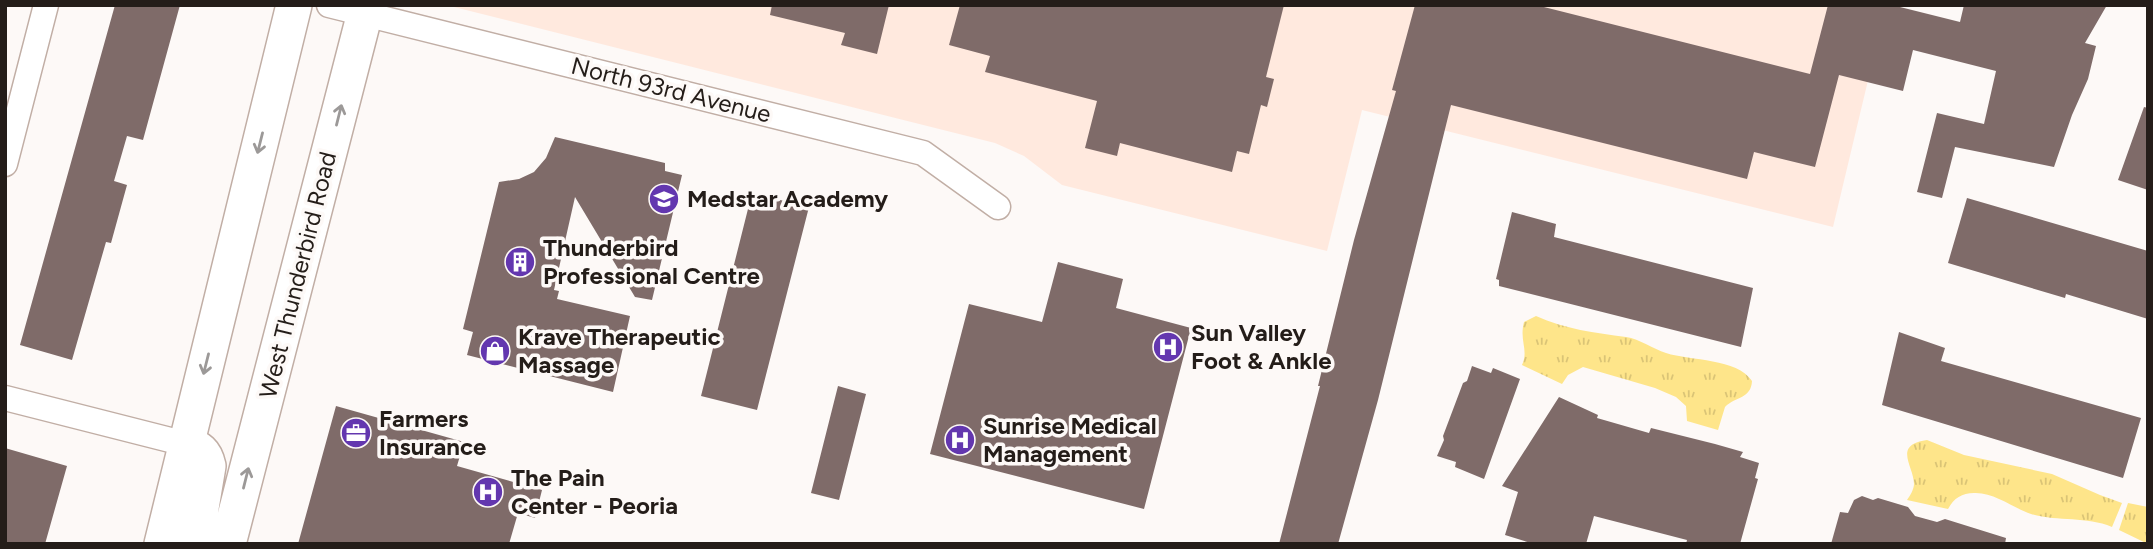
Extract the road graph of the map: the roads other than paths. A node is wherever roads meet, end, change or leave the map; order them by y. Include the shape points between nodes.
1 (46, 5) edge
2 (294, 5) edge
3 (330, 5) edge
4 (366, 10) edge
5 (5, 164) edge
6 (998, 207) dead end
7 (5, 398) edge
8 (186, 444) junction
9 (162, 544) edge
10 (195, 544) edge
11 (228, 544) edge

1 - 5 street
2 -> 8 main road
3 - 4 street, North 93rd Avenue
4 - 6 street, North 93rd Avenue via 923,153
11 -> 4 main road, West Thunderbird Road
7 - 8 street
8 - 9 main road
8 - 10 main road via 199,448 208,466

